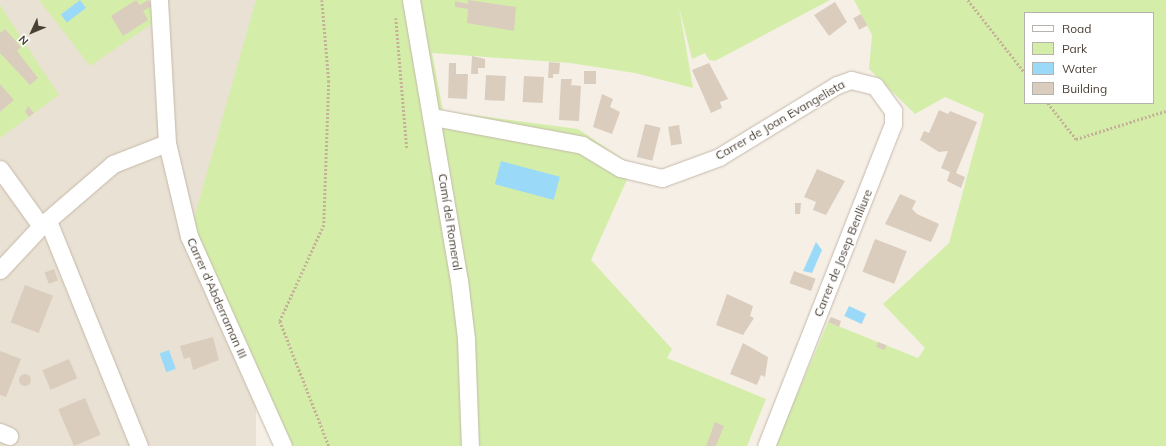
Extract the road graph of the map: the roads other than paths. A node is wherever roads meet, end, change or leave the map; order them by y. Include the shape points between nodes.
1 (159, 0) edge
2 (411, 0) edge
3 (851, 80) joint
4 (433, 118) junction
5 (167, 143) junction
6 (0, 169) edge
7 (44, 223) junction
8 (0, 270) edge
9 (139, 446) edge
10 (283, 446) edge
11 (470, 446) edge
12 (766, 446) edge

1 - 5 street, Carrer d'Abderraman III
2 - 4 street, Camí del Romeral
3 - 4 street, Carrer de Joan Evangelista via 756,131 719,157 662,178 620,168 582,145
3 - 12 street, Carrer de Josep Benlliure via 875,86 893,111 894,124
4 - 11 street, Camí del Romeral via 466,339
5 - 7 street via 113,164
5 - 10 street, Carrer d'Abderraman III via 189,236
6 - 7 street
7 - 8 street
7 - 9 street

